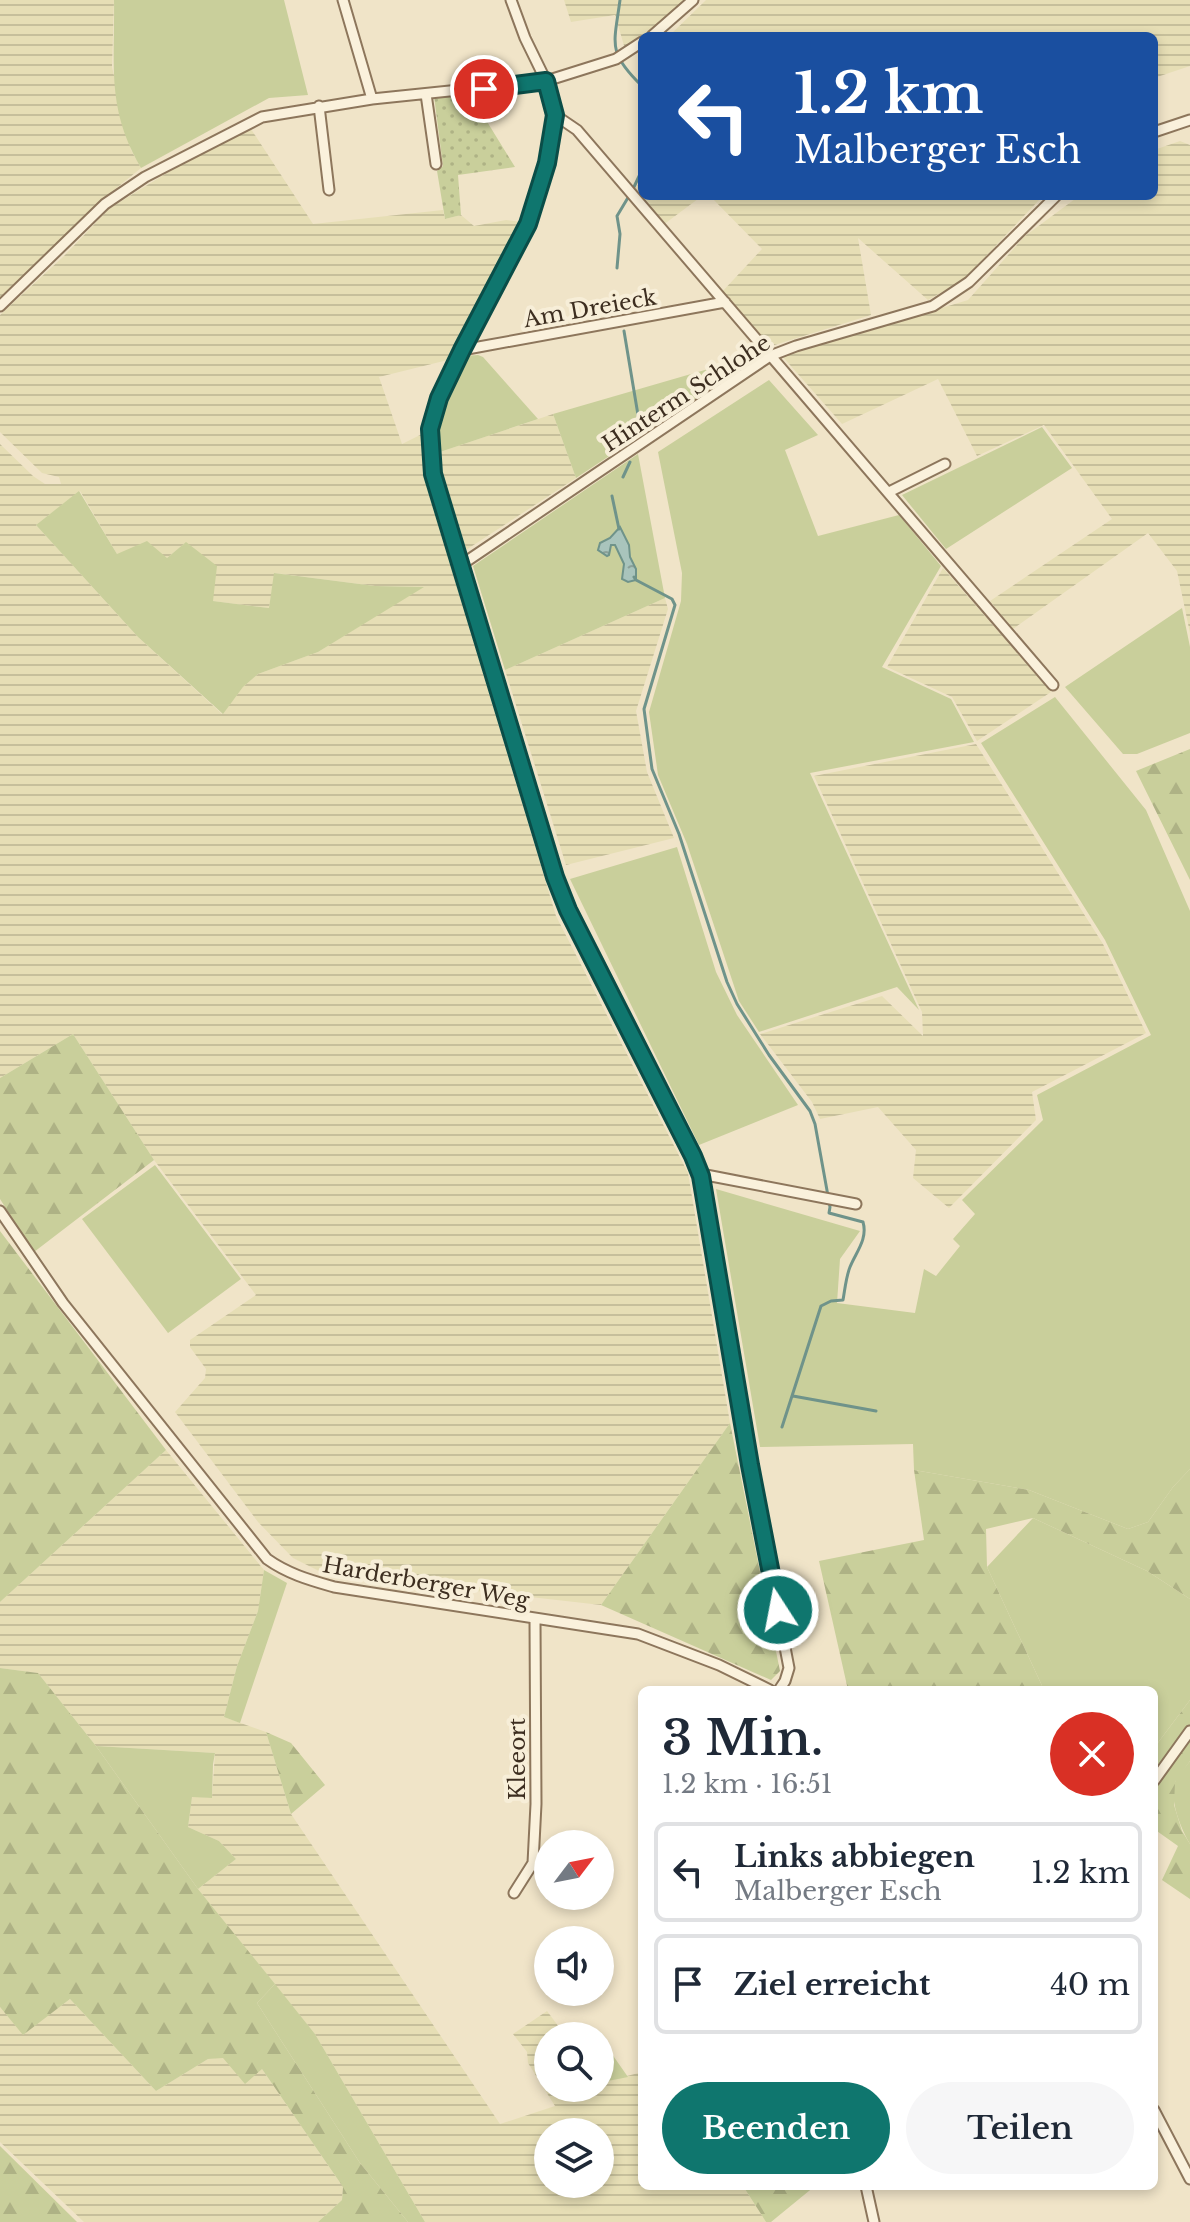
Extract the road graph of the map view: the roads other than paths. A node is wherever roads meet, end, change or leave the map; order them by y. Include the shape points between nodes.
1 (343, 0) edge
2 (511, 0) edge
3 (693, 0) edge
4 (657, 32) edge
5 (638, 45) edge
6 (546, 81) junction
7 (426, 94) junction
8 (372, 99) junction
9 (319, 106) junction
10 (555, 115) junction
11 (1190, 120) edge
12 (1158, 131) edge
13 (436, 164) dead end
14 (329, 190) dead end
15 (1052, 200) edge
16 (725, 302) junction
17 (0, 306) edge
18 (462, 350) junction
19 (770, 356) junction
20 (945, 464) dead end
21 (889, 492) junction
22 (461, 565) junction
23 (1053, 685) dead end
24 (701, 1176) junction
25 (856, 1204) dead end
26 (0, 1211) edge
27 (535, 1620) junction
28 (762, 1686) edge
29 (782, 1686) edge
30 (1190, 1731) edge
31 (1158, 1775) edge
32 (514, 1893) dead end
33 (1158, 2118) edge
34 (1190, 2179) edge
35 (867, 2190) edge
36 (874, 2222) edge

1 - 8 street
2 - 6 street
3 - 4 street
5 - 6 street via 620,57
6 - 7 street
6 - 10 street
7 - 8 street
7 - 13 street
8 - 9 street
9 - 14 street
9 - 17 street via 262,117 145,177 105,204
10 - 16 street via 577,130
10 - 18 street via 528,224
11 - 12 street
15 - 19 street, Hinterm Schlohe via 969,282 933,306
16 - 18 street, Am Dreieck
16 - 19 street
18 - 22 street via 430,429 433,474
19 - 21 street
19 - 22 street, Hinterm Schlohe
20 - 21 street
21 - 23 street
22 - 24 street via 555,877
24 - 25 street
24 - 29 street via 789,1668
26 - 27 street, Harderberger Weg via 63,1303 267,1559 299,1577 334,1587
27 - 28 street, Harderberger Weg via 638,1634
27 - 32 street, Kleeort via 533,1863
30 - 31 street
33 - 34 street
35 - 36 street

